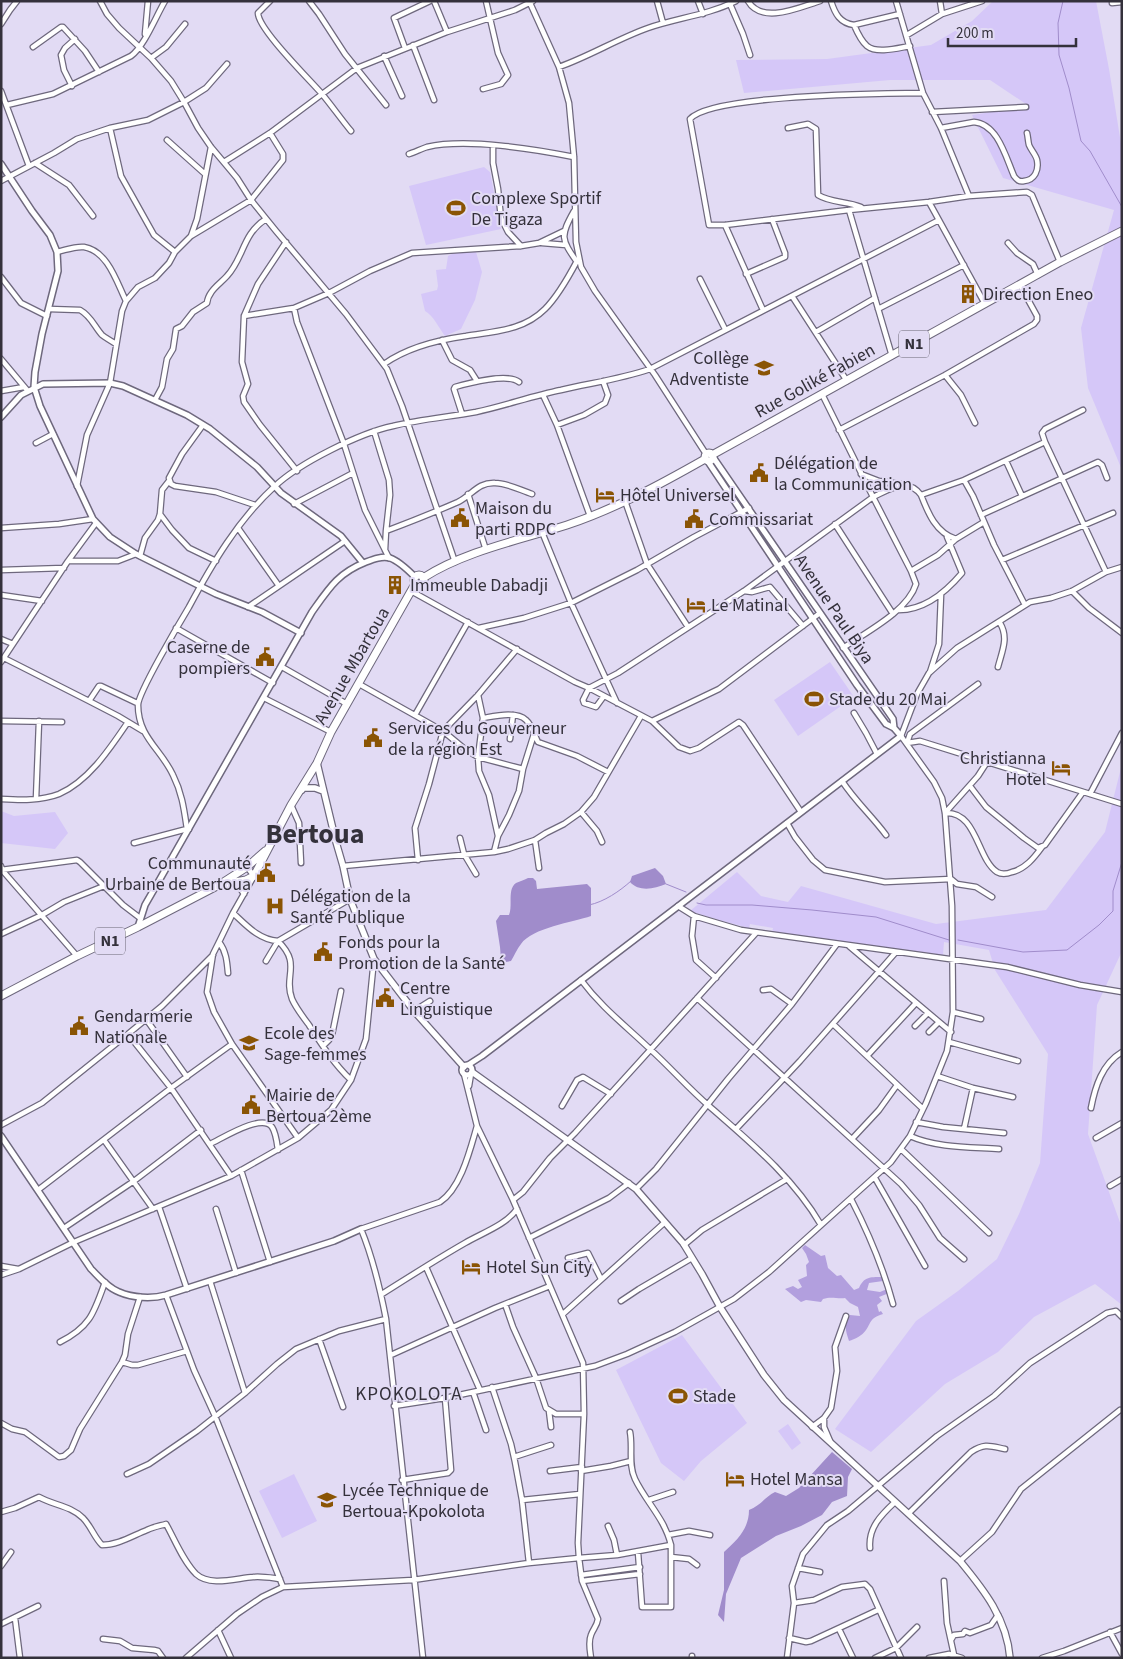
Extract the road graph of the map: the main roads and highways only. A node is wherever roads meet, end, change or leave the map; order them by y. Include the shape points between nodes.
1 (1119, 232) edge
2 (415, 580) joint
3 (317, 763) junction
4 (302, 790) junction
5 (323, 792) junction
6 (270, 846) junction
7 (234, 879) junction
8 (1, 996) edge
9 (1010, 1658) edge

1 - 2 highway, Rue Goliké Fabien / N1 via 625,501 590,516 486,550 423,578 419,575
2 - 3 highway, Avenue Mbartoua / N1
3 - 4 highway, N1
3 - 5 main road
4 - 5 main road via 309,787
4 - 6 highway, N1
5 - 9 main road via 350,899 374,959 414,1011 468,1070 636,1189 684,1245 720,1307 784,1400 960,1561 981,1586 998,1613
6 - 7 highway, N1
6 - 7 highway, N1 via 254,876
7 - 8 highway, N1

